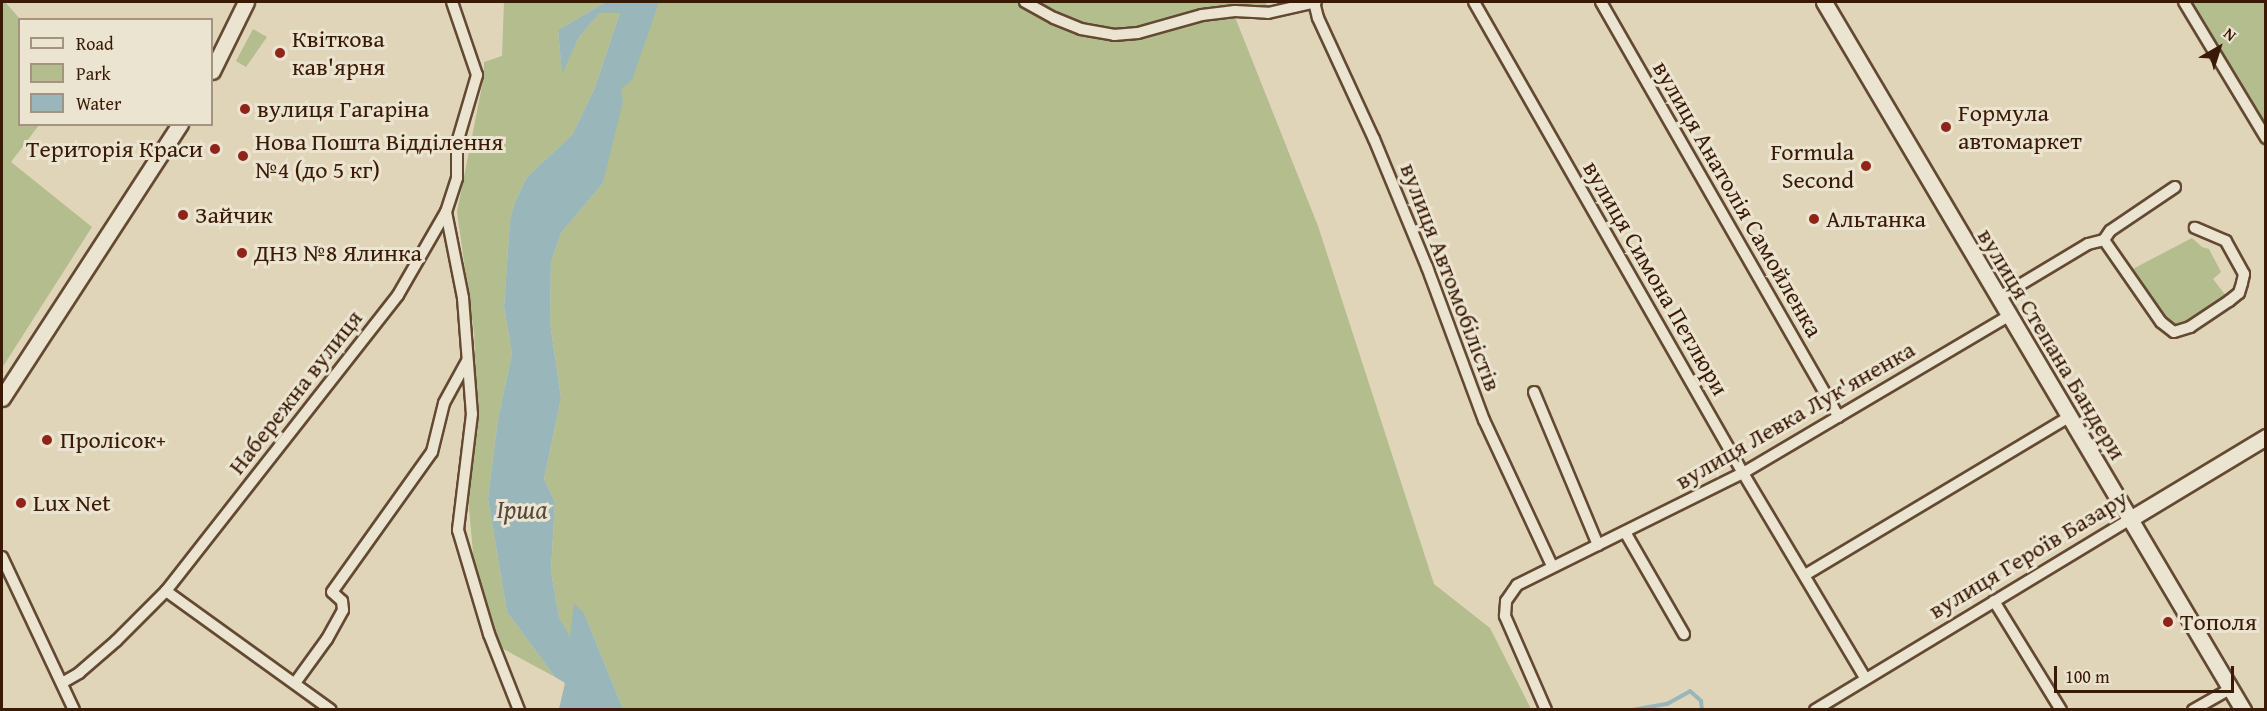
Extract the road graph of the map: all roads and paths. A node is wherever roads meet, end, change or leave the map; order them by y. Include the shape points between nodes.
1 (246, 2) edge
2 (452, 2) edge
3 (1025, 2) edge
4 (1315, 2) edge
5 (1474, 2) edge
6 (1601, 2) edge
7 (1824, 2) edge
8 (2184, 2) edge
9 (213, 69) edge
10 (179, 126) edge
11 (2265, 138) edge
12 (2175, 187) dead end
13 (446, 213) junction
14 (2195, 228) dead end
15 (2104, 240) junction
16 (1998, 298) junction
17 (2009, 316) junction
18 (468, 360) junction
19 (1534, 392) dead end
20 (2, 398) edge
21 (1839, 417) junction
22 (2069, 417) junction
23 (2265, 437) edge
24 (1743, 473) junction
25 (2130, 519) junction
26 (1625, 532) junction
27 (1598, 545) junction
28 (2, 558) edge
29 (1552, 566) junction
30 (1805, 575) junction
31 (166, 591) junction
32 (1995, 601) junction
33 (1684, 634) dead end
34 (1864, 678) junction
35 (295, 682) junction
36 (62, 683) junction
37 (2230, 689) junction
38 (2058, 709) edge
39 (75, 710) edge
40 (330, 710) edge
41 (519, 710) edge
42 (1546, 710) edge
43 (1815, 710) edge
44 (2193, 710) edge
45 (2243, 710) edge

1 - 9 street
2 - 13 street, Набережна вулиця via 477,75 457,143 457,178
3 - 4 street via 1081,29 1114,35 1138,33 1202,15 1235,11 1269,13
4 - 29 street, вулиця Автомобілістів via 1318,18 1427,267 1484,420
5 - 24 street, вулиця Симона Петлюри
6 - 21 street, вулиця Анатолія Самойленка
7 - 16 street, вулиця Степана Бандери
8 - 11 street
10 - 20 street
12 - 15 street via 2110,231
13 - 18 street, Набережна вулиця via 463,298
13 - 31 street, Набережна вулиця via 398,295
14 - 15 street via 2226,241 2244,274 2239,293 2178,333 2161,322
15 - 16 street via 2088,244
16 - 17 street, вулиця Степана Бандери
17 - 21 street, вулиця Левка Лук'яненка
17 - 22 street, вулиця Степана Бандери
18 - 35 street via 444,403 432,452 332,592 342,601 343,610
18 - 41 street, Набережна вулиця via 472,414 458,530 485,624
19 - 27 street
21 - 24 street, вулиця Левка Лук'яненка
22 - 25 street, вулиця Степана Бандери
22 - 30 street
23 - 25 street, вулиця Героїв Базару
24 - 26 street, вулиця Левка Лук'яненка
24 - 30 street, вулиця Симона Петлюри
25 - 32 street, вулиця Героїв Базару
25 - 37 street, вулиця Степана Бандери
26 - 27 street, вулиця Левка Лук'яненка
26 - 33 street
27 - 29 street, вулиця Левка Лук'яненка
28 - 36 street
29 - 42 street, вулиця Левка Лук'яненка via 1517,585 1506,601 1505,616
30 - 34 street, вулиця Симона Петлюри
31 - 35 street
31 - 36 street, Набережна вулиця via 111,645
32 - 34 street, вулиця Героїв Базару
32 - 38 street
34 - 43 street, вулиця Героїв Базару
35 - 40 street
36 - 39 street
37 - 44 street
37 - 45 street, вулиця Степана Бандери

